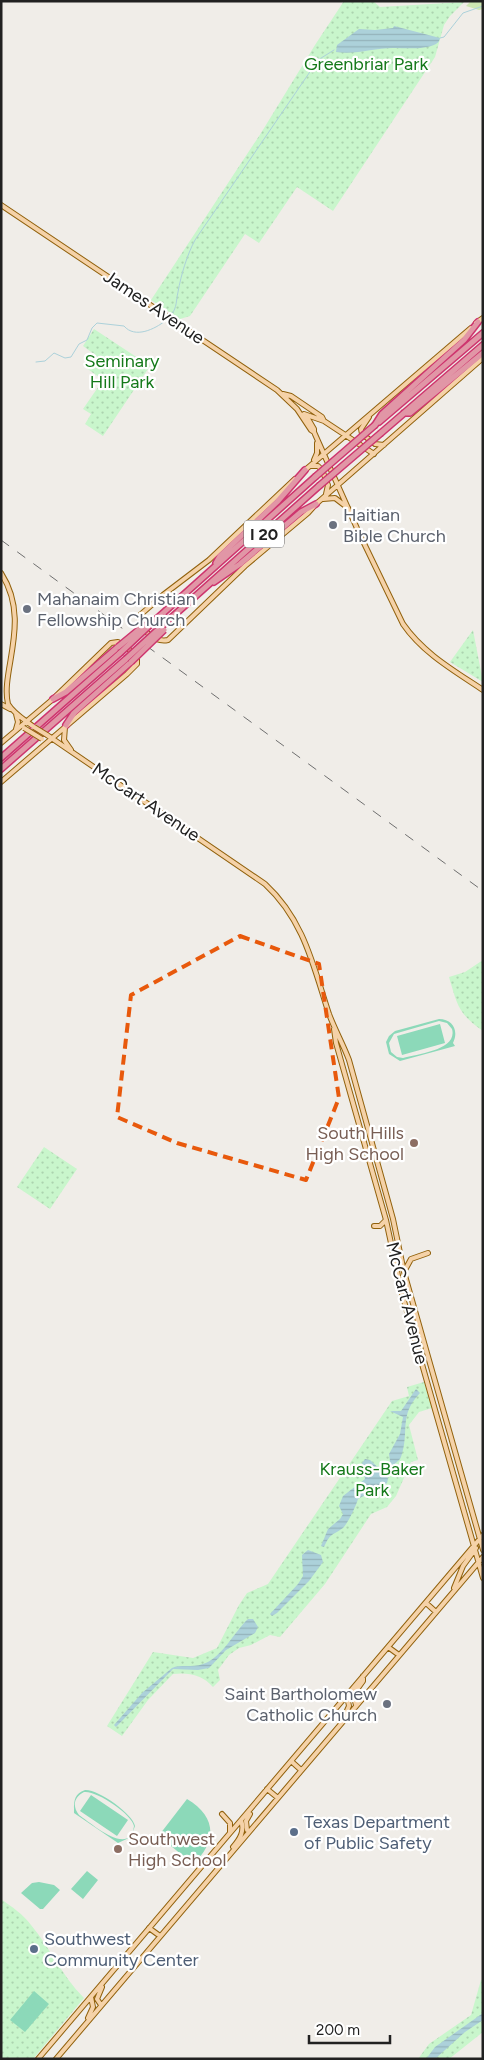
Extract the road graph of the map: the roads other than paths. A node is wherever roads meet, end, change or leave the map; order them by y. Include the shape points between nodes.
1 (1, 205) edge
2 (483, 318) edge
3 (478, 322) junction
4 (483, 334) edge
5 (483, 345) edge
6 (483, 353) edge
7 (483, 358) edge
8 (283, 394) junction
9 (315, 412) junction
10 (372, 413) junction
11 (403, 413) junction
12 (303, 416) junction
13 (324, 420) junction
14 (375, 426) junction
15 (346, 435) junction
16 (316, 438) junction
17 (386, 445) junction
18 (324, 454) junction
19 (374, 454) junction
20 (311, 465) junction
21 (306, 469) junction
22 (338, 485) junction
23 (322, 499) junction
24 (316, 504) junction
25 (349, 509) junction
26 (213, 569) junction
27 (1, 573) edge
28 (211, 583) junction
29 (119, 650) junction
30 (129, 660) junction
31 (483, 690) edge
32 (53, 699) junction
33 (1, 704) edge
34 (14, 712) junction
35 (27, 721) junction
36 (66, 725) junction
37 (22, 727) junction
38 (15, 731) junction
39 (52, 738) junction
40 (1, 743) edge
41 (72, 752) junction
42 (30, 757) junction
43 (1, 758) edge
44 (1, 769) edge
45 (1, 782) edge
46 (334, 1026) junction
47 (386, 1220) junction
48 (374, 1226) dead end
49 (428, 1253) dead end
50 (405, 1275) junction
51 (412, 1301) junction
52 (405, 1304) junction
53 (450, 1433) junction
54 (442, 1434) junction
55 (465, 1486) junction
56 (457, 1488) junction
57 (483, 1535) edge
58 (479, 1539) junction
59 (475, 1547) junction
60 (483, 1550) edge
61 (483, 1556) edge
62 (478, 1562) junction
63 (469, 1572) junction
64 (482, 1576) edge
65 (453, 1592) junction
66 (426, 1602) junction
67 (436, 1612) junction
68 (388, 1647) junction
69 (398, 1655) junction
70 (363, 1676) junction
71 (347, 1696) junction
72 (356, 1705) junction
73 (337, 1728) junction
74 (291, 1761) junction
75 (302, 1770) junction
76 (267, 1789) junction
77 (278, 1798) junction
78 (259, 1800) junction
79 (222, 1814) dead end
80 (241, 1820) junction
81 (247, 1830) dead end
82 (229, 1834) junction
83 (230, 1856) junction
84 (149, 1928) junction
85 (160, 1936) junction
86 (104, 1980) junction
87 (91, 1997) junction
88 (101, 2005) junction
89 (83, 2027) junction
90 (38, 2059) edge
91 (56, 2059) edge

1 - 8 main road, James Avenue
2 - 3 main road
3 - 10 main road
3 - 14 highway via 459,345 382,414
4 - 14 highway, I 20
5 - 11 highway, I 20
6 - 11 highway via 410,413
7 - 17 main road
8 - 9 main road
8 - 12 main road, James Avenue
9 - 12 main road via 307,411
9 - 13 main road
10 - 15 main road
10 - 17 main road via 361,429 362,434 376,445
11 - 28 highway, I 20, bridge
12 - 13 main road
12 - 16 main road, James Avenue
13 - 15 main road
14 - 26 highway, I 20, bridge
15 - 18 main road
15 - 19 main road
16 - 18 main road, James Avenue
16 - 20 main road via 317,453
17 - 19 main road
18 - 20 main road
18 - 22 main road, James Avenue
19 - 22 main road
20 - 21 main road
21 - 23 main road via 316,465 322,470 329,487
21 - 24 main road via 209,560 139,616 140,624 157,640 168,640
21 - 26 highway via 282,497 220,556
22 - 23 main road
22 - 25 main road, James Avenue
23 - 24 main road
23 - 25 main road via 335,498
24 - 28 highway via 296,516 218,581
25 - 31 main road, James Avenue via 397,615 410,634 432,656
26 - 29 highway, I 20, bridge
27 - 34 main road, McCart Avenue via 13,603 3,688
28 - 30 highway, I 20, bridge
29 - 32 highway
29 - 43 highway, I 20
30 - 36 highway via 74,713
30 - 44 highway, I 20
32 - 35 main road
32 - 36 main road via 111,642 118,642 137,655 137,664
33 - 34 main road
34 - 35 main road, McCart Avenue
34 - 38 main road via 18,719
35 - 37 main road
35 - 39 main road, McCart Avenue, bridge
36 - 39 main road
36 - 41 main road via 64,740
37 - 38 main road
37 - 42 main road, bridge via 42,739 42,744
38 - 40 main road
39 - 41 main road, McCart Avenue
39 - 42 main road
41 - 46 main road, McCart Avenue via 234,861 279,898 310,952
42 - 45 main road
46 - 47 main road, McCart Avenue
46 - 50 main road, McCart Avenue via 344,1044 359,1094
47 - 48 main road via 380,1226
47 - 52 main road, McCart Avenue
49 - 50 main road via 411,1259
50 - 51 main road, McCart Avenue
51 - 52 main road
51 - 53 main road, McCart Avenue
52 - 54 main road, McCart Avenue
53 - 54 main road
53 - 55 main road, McCart Avenue
54 - 56 main road, McCart Avenue
55 - 56 main road
55 - 58 main road, McCart Avenue
56 - 59 main road, McCart Avenue
57 - 58 main road
58 - 59 main road
58 - 60 main road, McCart Avenue
59 - 62 main road, McCart Avenue
59 - 65 main road
59 - 66 main road
61 - 62 main road
62 - 63 main road
62 - 64 main road, McCart Avenue
63 - 64 main road via 476,1571
63 - 65 main road
65 - 67 main road
66 - 67 main road
66 - 68 main road
67 - 69 main road
68 - 69 main road
68 - 70 main road
69 - 72 main road
70 - 71 main road
70 - 72 main road via 353,1695
71 - 73 main road via 348,1709
71 - 74 main road
72 - 73 main road
73 - 75 main road
74 - 75 main road
74 - 76 main road
75 - 77 main road
76 - 77 main road
76 - 78 main road
77 - 83 main road
78 - 80 main road
78 - 81 main road via 247,1818
79 - 82 main road via 230,1823
80 - 82 main road
80 - 83 main road via 242,1836 230,1851
82 - 84 main road
83 - 85 main road
84 - 85 main road
84 - 86 main road
85 - 88 main road
86 - 87 main road
86 - 88 main road via 97,1996
87 - 89 main road via 93,2007
87 - 90 main road
88 - 89 main road
89 - 91 main road

